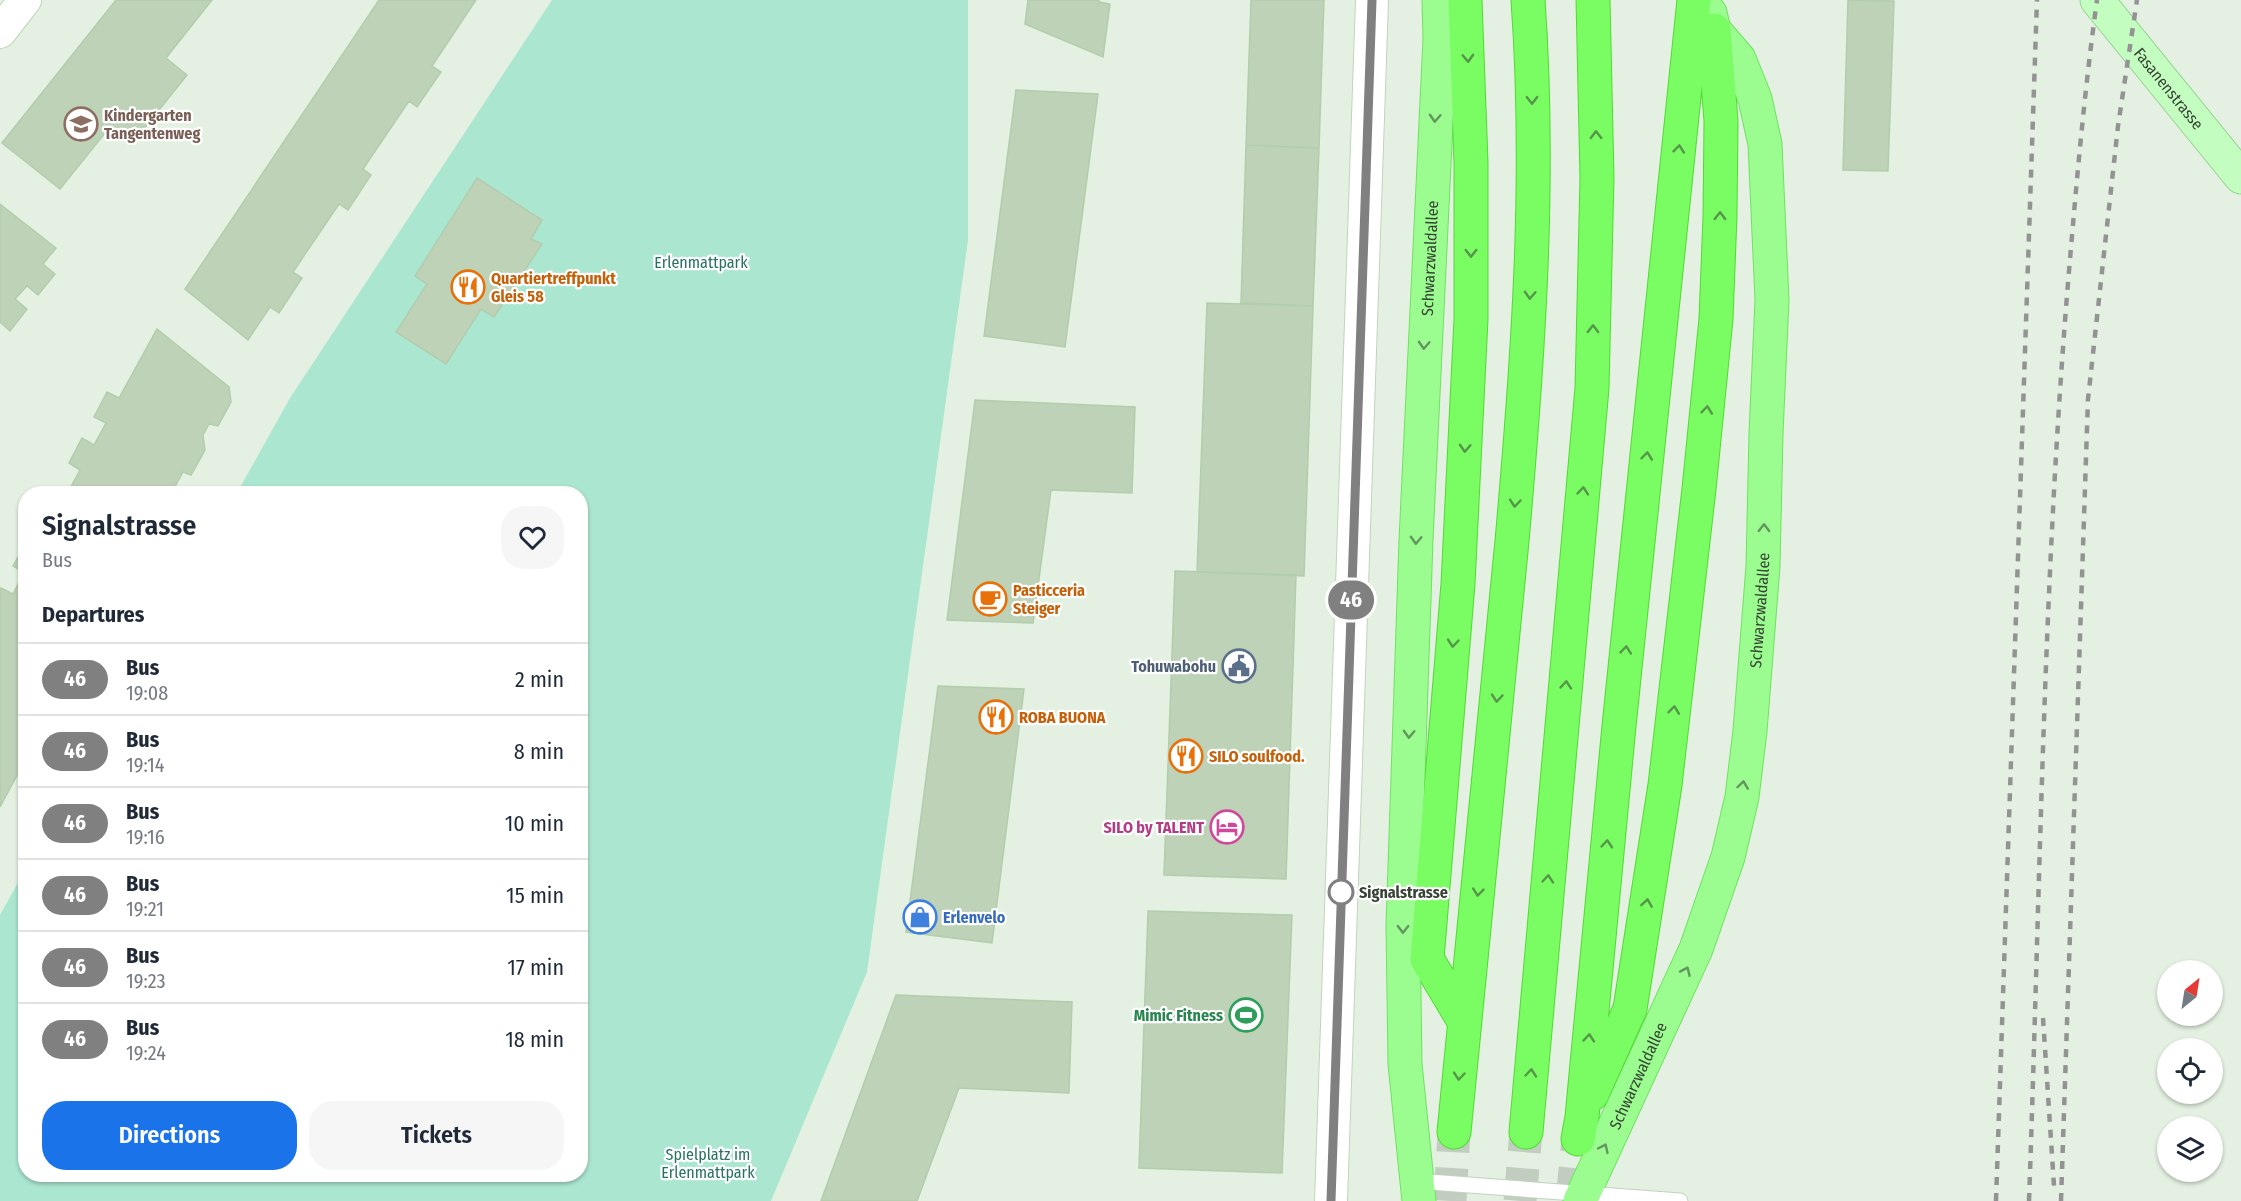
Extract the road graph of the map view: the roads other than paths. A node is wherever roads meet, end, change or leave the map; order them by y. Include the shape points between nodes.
1 (25, 0) edge
2 (1372, 0) edge
3 (1439, 0) edge
4 (1465, 0) edge
5 (1528, 0) edge
6 (1593, 0) edge
7 (1694, 0) edge
8 (2097, 0) edge
9 (1710, 15) edge
10 (0, 32) edge
11 (2241, 177) edge
12 (1464, 1021) junction
13 (1454, 1132) tunnel mouth
14 (1526, 1132) tunnel mouth
15 (1418, 1191) edge
16 (1581, 1198) edge
17 (1331, 1201) edge
18 (1680, 1201) edge

1 - 10 street
2 - 17 street
3 -> 15 main road, Schwarzwaldallee via 1403,925 1405,1064
4 -> 12 highway via 1472,163 1471,319 1458,584 1426,959
5 -> 12 highway via 1534,206 1526,382
14 -> 6 highway via 1592,388 1597,178
7 - 9 highway via 1580,1128 1630,1009 1665,785 1716,319 1721,121
8 - 11 main road, Fasanenstrasse
16 -> 9 main road, Schwarzwaldallee via 1696,949 1728,857 1742,796 1750,731 1764,566 1772,300 1765,144 1755,99 1738,58
12 -> 13 highway
15 - 16 lane
16 - 18 lane

